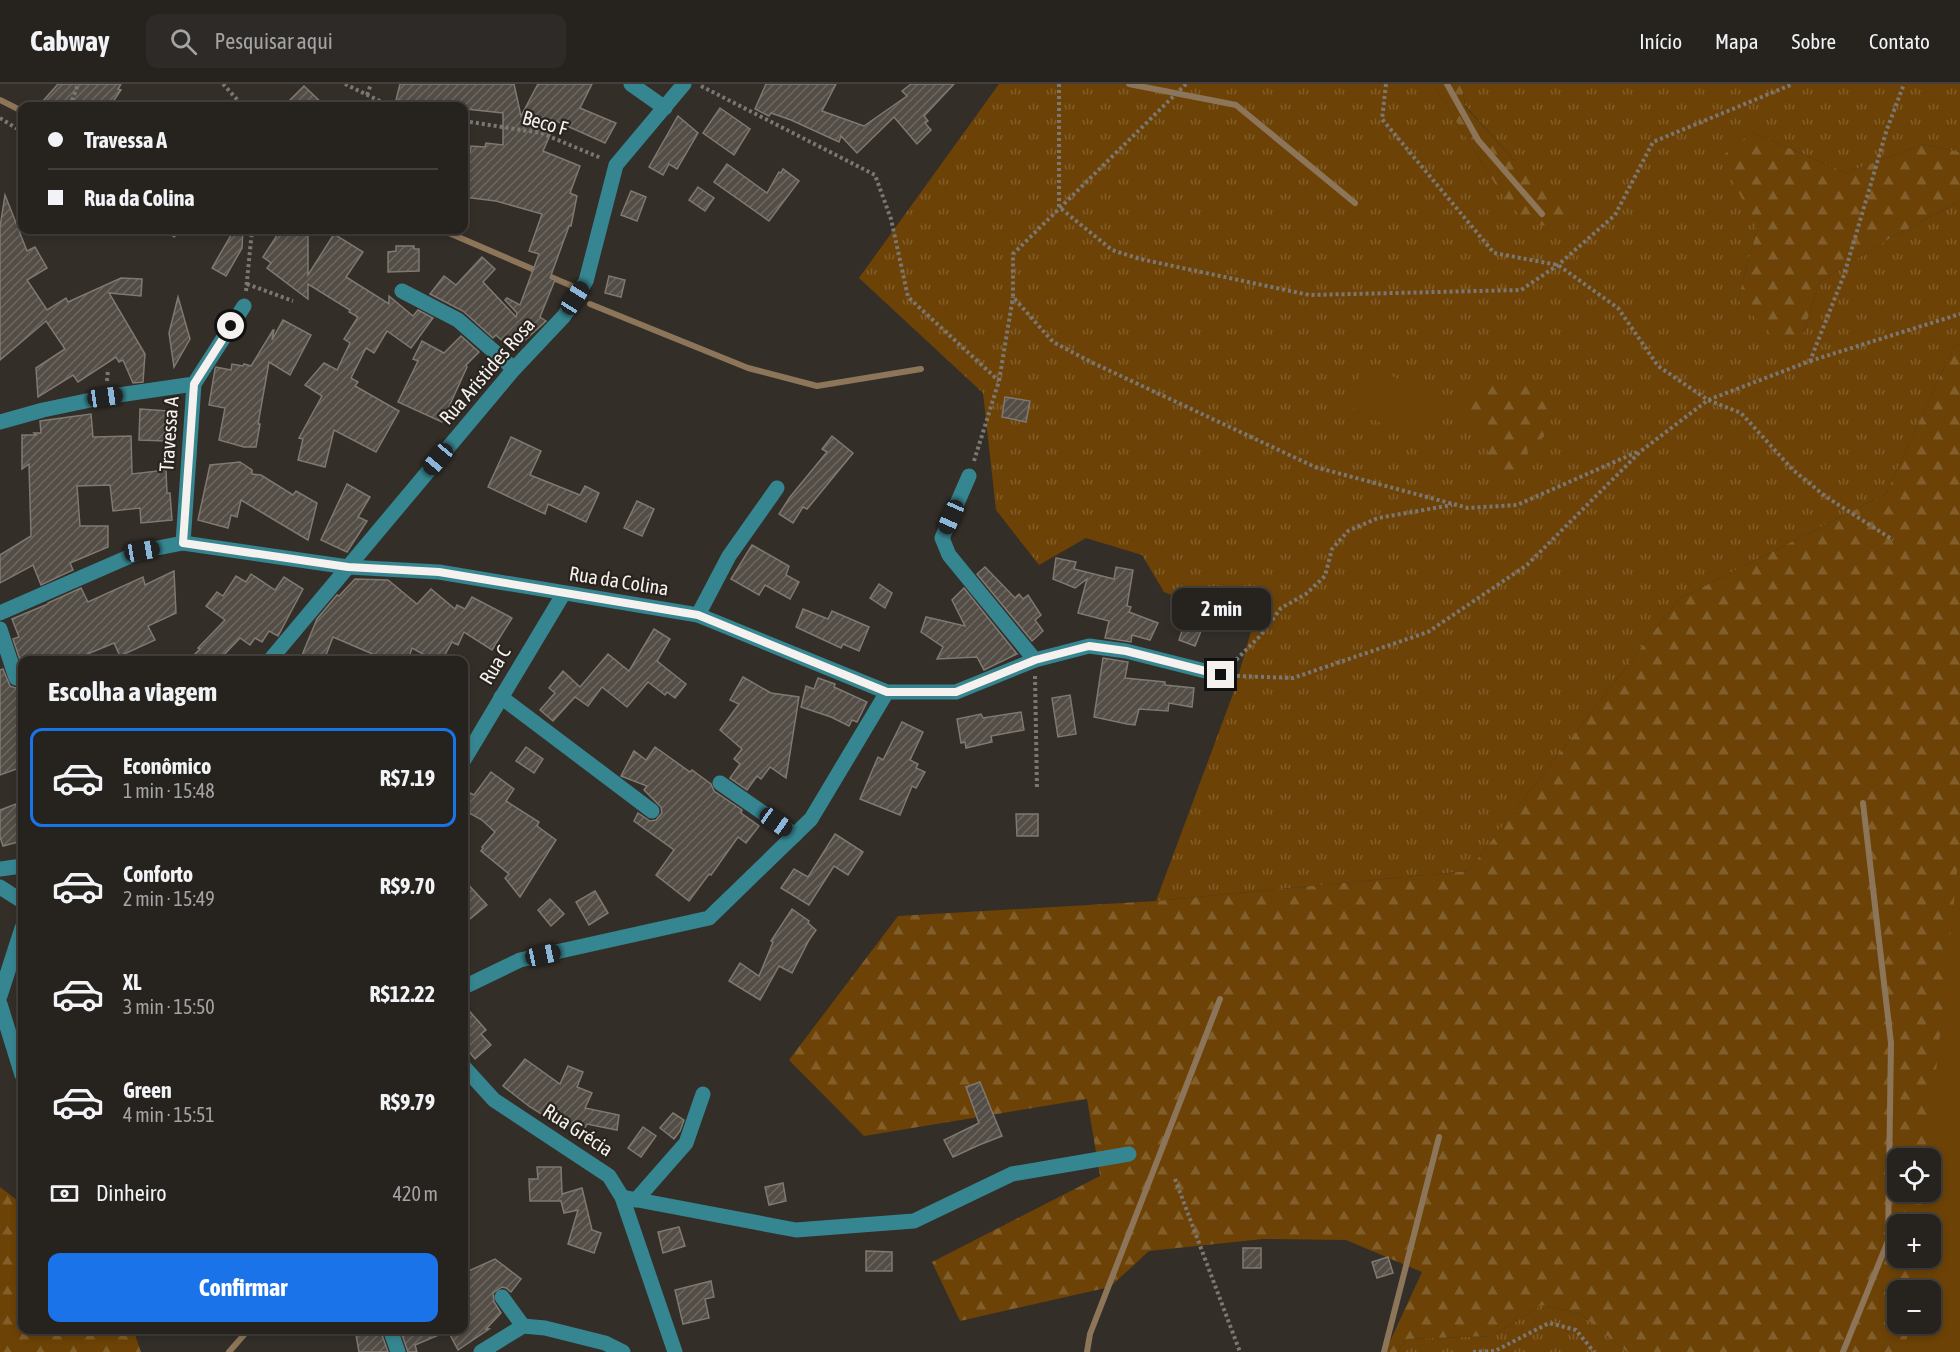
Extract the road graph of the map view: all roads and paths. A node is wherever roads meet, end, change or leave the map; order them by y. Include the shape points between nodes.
1 (78, 84) edge
2 (223, 84) edge
3 (345, 84) edge
4 (371, 84) edge
5 (631, 84) edge
6 (684, 84) edge
7 (697, 84) edge
8 (1059, 84) edge
9 (1186, 84) edge
10 (1386, 84) edge
11 (1793, 84) edge
12 (1905, 84) edge
13 (367, 95) junction
14 (71, 102) edge
15 (239, 102) edge
16 (382, 102) edge
17 (665, 108) junction
18 (0, 117) edge
19 (468, 122) edge
20 (18, 128) edge
21 (616, 165) junction
22 (1059, 207) junction
23 (175, 234) edge
24 (252, 234) edge
25 (173, 237) dead end
26 (1558, 265) junction
27 (247, 284) junction
28 (402, 291) dead end
29 (1013, 297) junction
30 (293, 301) dead end
31 (244, 306) joint
32 (1960, 314) edge
33 (1810, 361) junction
34 (514, 369) junction
35 (999, 381) junction
36 (194, 384) junction
37 (1708, 400) junction
38 (0, 422) edge
39 (1641, 451) junction
40 (969, 476) joint
41 (777, 488) dead end
42 (1454, 504) junction
43 (1893, 540) dead end
44 (183, 543) junction
45 (348, 567) junction
46 (564, 593) junction
47 (0, 612) edge
48 (698, 615) junction
49 (0, 629) edge
50 (273, 656) edge
51 (1035, 660) junction
52 (1221, 675) junction
53 (16, 678) dead end
54 (887, 692) junction
55 (501, 697) junction
56 (468, 753) edge
57 (720, 783) dead end
58 (1037, 790) dead end
59 (652, 811) dead end
60 (795, 835) junction
61 (18, 866) edge
62 (0, 868) edge
63 (0, 887) edge
64 (18, 898) edge
65 (18, 940) edge
66 (468, 985) edge
67 (0, 996) edge
68 (0, 1004) edge
69 (18, 1062) edge
70 (468, 1071) edge
71 (703, 1094) dead end
72 (1129, 1154) dead end
73 (1175, 1179) dead end
74 (629, 1199) junction
75 (502, 1297) dead end
76 (523, 1326) junction
77 (392, 1334) edge
78 (605, 1347) edge
79 (398, 1352) edge
80 (481, 1352) edge
81 (623, 1352) edge
82 (675, 1352) edge
83 (1240, 1352) edge
84 (1473, 1352) edge
85 (1594, 1352) edge

1 - 14 path
2 - 15 path
3 - 13 path
4 - 13 path
5 - 17 street
6 - 17 street, Rua Aristides Rosa
7 - 35 path via 875,175 891,219 908,297
8 - 22 path
9 - 22 path
10 - 26 path via 1382,119 1494,253
11 - 26 path via 1653,142 1615,215
12 - 33 path via 1887,129 1844,275
13 - 16 path
17 - 21 street, Rua Aristides Rosa
18 - 20 path
19 - 21 path, Beco F via 541,133
21 - 34 street, Rua Aristides Rosa via 586,281 564,316
22 - 26 path via 1112,250 1309,295 1521,290
22 - 29 path via 1013,254
23 - 25 path
24 - 27 path
26 - 37 path via 1618,308 1658,366
27 - 30 path
27 - 31 path
28 - 34 street via 458,320
29 - 35 path
29 - 42 path via 1053,342 1091,362 1315,467
31 - 36 street, Travessa A
32 - 33 path
33 - 37 path
34 - 45 street, Rua Aristides Rosa
35 - 40 path
36 - 38 street via 105,397
36 - 44 street, Travessa A
37 - 39 path
37 - 43 path via 1741,413 1793,470
39 - 42 path via 1517,506 1468,508
39 - 52 path via 1527,565 1428,632 1293,678
40 - 51 street via 942,538 948,555
41 - 48 street via 729,556
42 - 52 path via 1378,518 1348,531 1332,549 1325,576 1306,594 1281,608 1261,635
44 - 45 street, Rua da Colina
44 - 47 street, Rua da Colina via 142,551
45 - 46 street, Rua da Colina via 439,572
45 - 50 street, Rua Aristides Rosa
46 - 48 street, Rua da Colina
46 - 55 street, Rua C
48 - 54 street, Rua da Colina
49 - 53 street
51 - 52 street, Rua da Colina via 1089,646 1126,651
51 - 54 street, Rua da Colina via 956,692
51 - 58 path
54 - 60 street via 811,819
55 - 56 street, Rua C
55 - 59 street
57 - 60 street
60 - 66 street via 707,920 520,960
61 - 62 street
63 - 64 street
65 - 67 street
68 - 69 street
70 - 74 street, Rua Grécia via 494,1100 609,1176
71 - 74 street via 686,1143
72 - 74 street via 1012,1174 914,1221 796,1230
73 - 83 path
74 - 82 street, Rua Grécia
75 - 76 street
76 - 78 street via 545,1328
76 - 80 street
77 - 79 street
78 - 81 street
84 - 85 path via 1495,1351 1549,1323 1576,1330

